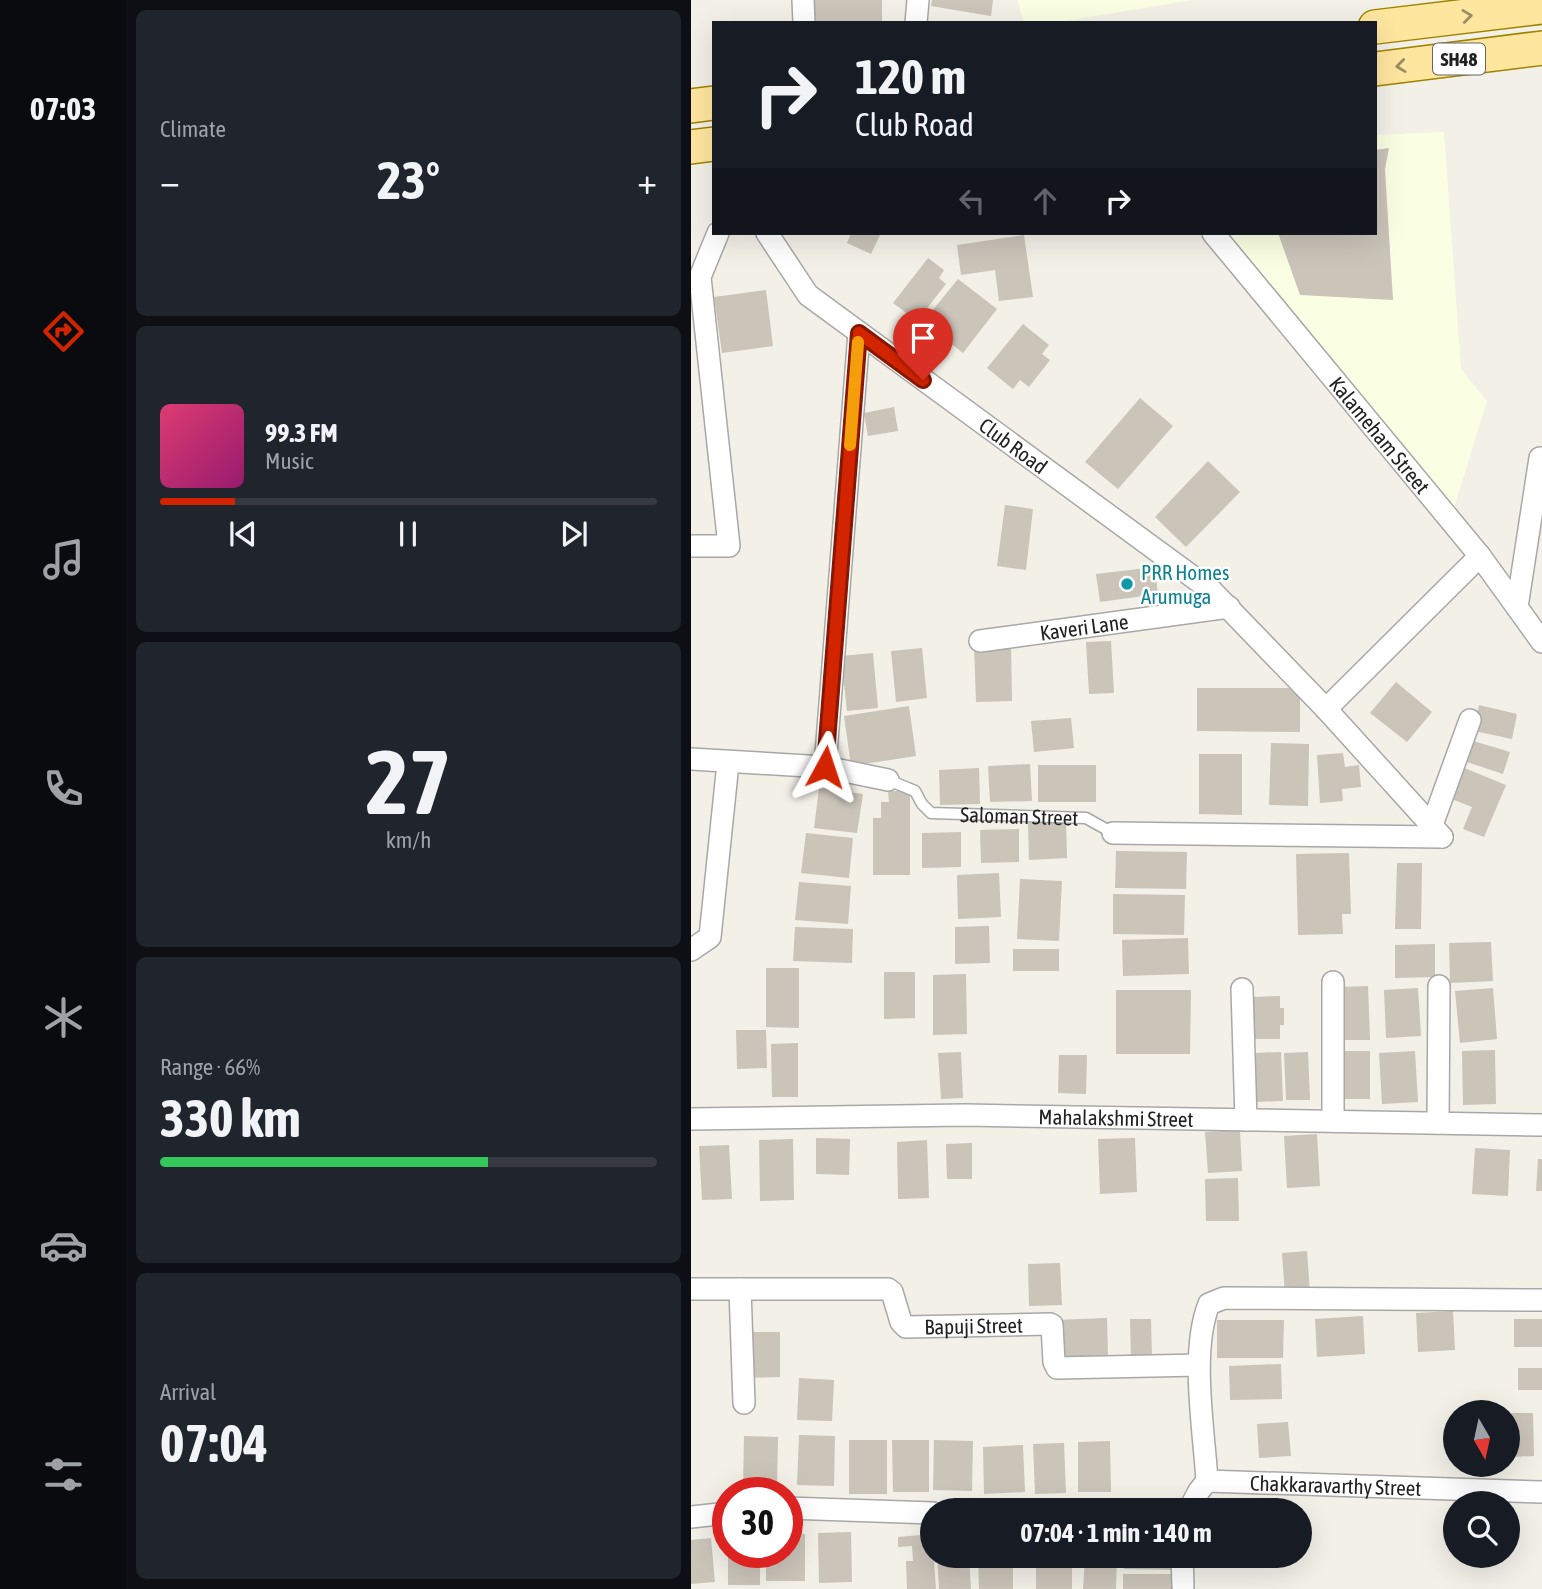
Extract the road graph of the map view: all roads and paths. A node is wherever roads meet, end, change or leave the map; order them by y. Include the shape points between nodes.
1 (803, 0) edge
2 (918, 0) edge
3 (1542, 7) edge
4 (804, 21) edge
5 (916, 21) edge
6 (1377, 27) edge
7 (1542, 48) edge
8 (1377, 69) edge
9 (712, 103) edge
10 (691, 106) edge
11 (717, 235) edge
12 (768, 235) edge
13 (1215, 235) edge
14 (859, 333) junction
15 (1540, 458) edge
16 (691, 546) edge
17 (1480, 556) junction
18 (1229, 607) junction
19 (1517, 607) junction
20 (980, 641) dead end
21 (1542, 642) edge
22 (1326, 709) junction
23 (1470, 720) dead end
24 (691, 759) edge
25 (728, 763) junction
26 (825, 767) junction
27 (888, 780) joint
28 (1437, 831) junction
29 (1113, 832) joint
30 (691, 950) edge
31 (1333, 982) dead end
32 (1439, 986) dead end
33 (1242, 989) dead end
34 (691, 1119) edge
35 (1246, 1120) junction
36 (1333, 1121) junction
37 (1438, 1123) junction
38 (1542, 1125) edge
39 (691, 1289) edge
40 (740, 1289) junction
41 (1542, 1300) edge
42 (1199, 1365) junction
43 (744, 1403) dead end
44 (1207, 1481) junction
45 (1542, 1492) edge
46 (1195, 1498) edge
47 (803, 1509) edge
48 (920, 1513) edge
49 (712, 1515) edge
50 (691, 1517) edge
51 (1182, 1568) edge
52 (1183, 1586) dead end

1 - 4 street
2 - 5 street
6 -> 3 main road, SH48
7 -> 8 main road, SH48
9 - 10 main road
11 - 16 street via 700,277 729,546
12 - 14 street, Club Road via 808,295
13 - 17 street, Kalameham Street
14 - 18 street, Club Road
14 - 26 street
15 - 19 street
17 - 19 street, Kalameham Street
17 - 22 street
18 - 20 street, Kaveri Lane
18 - 22 street, Club Road
19 - 21 street, Kalameham Street
22 - 28 street, Club Road
23 - 28 street
24 - 25 street, Saloman Street
25 - 26 street, Saloman Street
25 - 30 street via 710,937
26 - 27 street, Saloman Street
27 - 29 lane, Saloman Street via 915,791 931,813 1086,818
28 - 29 street, Saloman Street
31 - 36 street
32 - 37 street
33 - 35 street
34 - 35 street, Mahalakshmi Street via 965,1115
35 - 36 street, Mahalakshmi Street
36 - 37 street, Mahalakshmi Street
37 - 38 street, Mahalakshmi Street
39 - 40 street, Bapuji Street
40 - 42 street, Bapuji Street via 888,1289 903,1325 911,1328 1050,1324 1055,1365 1061,1368
40 - 43 street
41 - 42 street via 1224,1298 1209,1304 1202,1320
42 - 44 street
44 - 45 street, Chakkaravarthy Street
44 - 46 street
47 - 48 street
49 - 50 street
51 - 52 street

